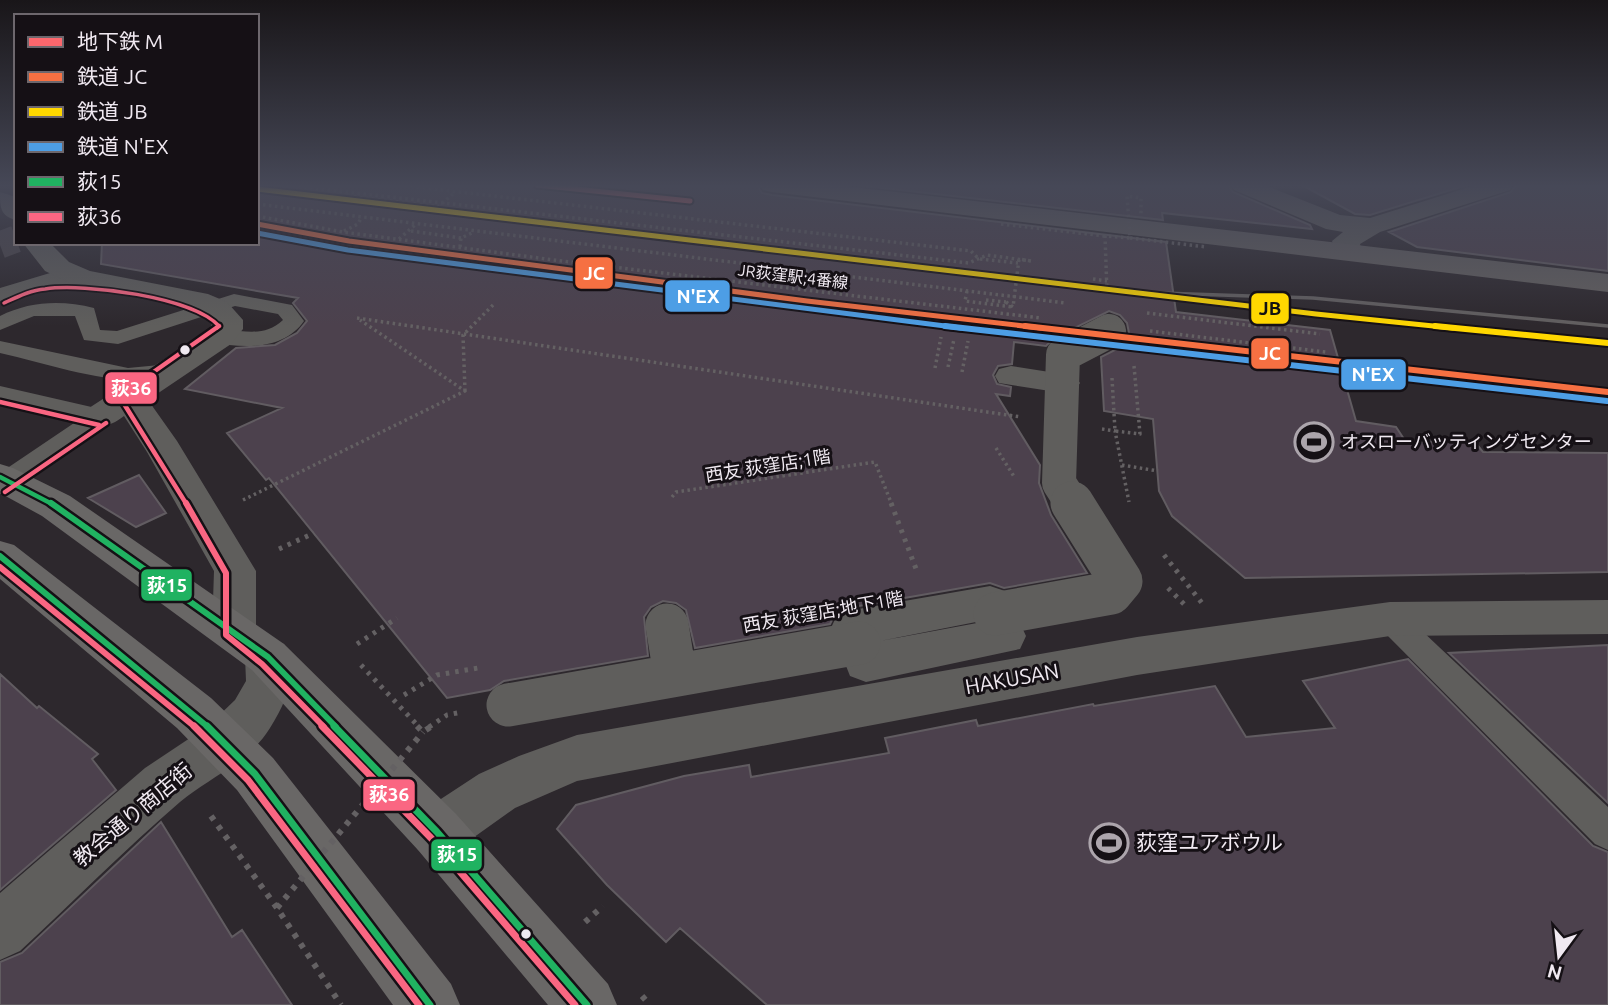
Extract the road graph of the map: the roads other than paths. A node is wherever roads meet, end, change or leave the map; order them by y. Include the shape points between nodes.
1 (1187, 232) edge
2 (1361, 232) edge
3 (38, 245) edge
4 (1348, 251) junction
5 (81, 279) junction
6 (1608, 283) edge
7 (0, 295) edge
8 (214, 306) junction
9 (0, 324) edge
10 (220, 337) junction
11 (1124, 341) road end
12 (0, 347) edge
13 (170, 371) junction
14 (1012, 376) dead end
15 (1063, 383) junction
16 (0, 393) edge
17 (115, 407) junction
18 (2, 481) edge
19 (0, 556) edge
20 (1608, 617) edge
21 (1390, 619) junction
22 (667, 625) dead end
23 (251, 644) junction
24 (675, 675) junction
25 (508, 705) dead end
26 (225, 742) junction
27 (437, 832) junction
28 (1608, 832) edge
29 (0, 931) edge
30 (430, 1005) edge
31 (587, 1005) edge

1 - 4 street
2 - 4 street via 1346,241
3 - 5 street via 61,269
4 - 6 street
5 - 7 lane via 50,278
5 - 8 street
8 - 9 lane via 118,338 92,335 87,312 56,307 15,314
8 - 10 street via 228,320 228,329
8 - 10 lane via 234,300 272,306 285,309 294,321 271,337 247,341
10 - 13 street
11 - 15 street, bridge via 1063,355
12 - 13 lane via 128,374
13 - 17 street
14 - 15 street
15 - 24 street, bridge via 1059,484 1090,539 1121,581 1111,593 995,614 1004,636 866,663 859,643
16 - 17 lane
17 - 18 lane
17 - 23 street, 教会通り商店街 via 164,449 235,571
18 - 23 main road via 56,506
19 - 26 main road
20 - 21 street, HAKUSAN
21 - 27 street, HAKUSAN via 1234,641 577,758 497,791
21 - 28 lane
22 - 24 street, bridge
23 - 26 street, 教会通り商店街 via 270,683 252,715
23 - 27 main road
24 - 25 street, bridge
26 - 29 street, 教会通り商店街 via 163,785
26 - 30 main road via 255,774
27 - 31 main road

